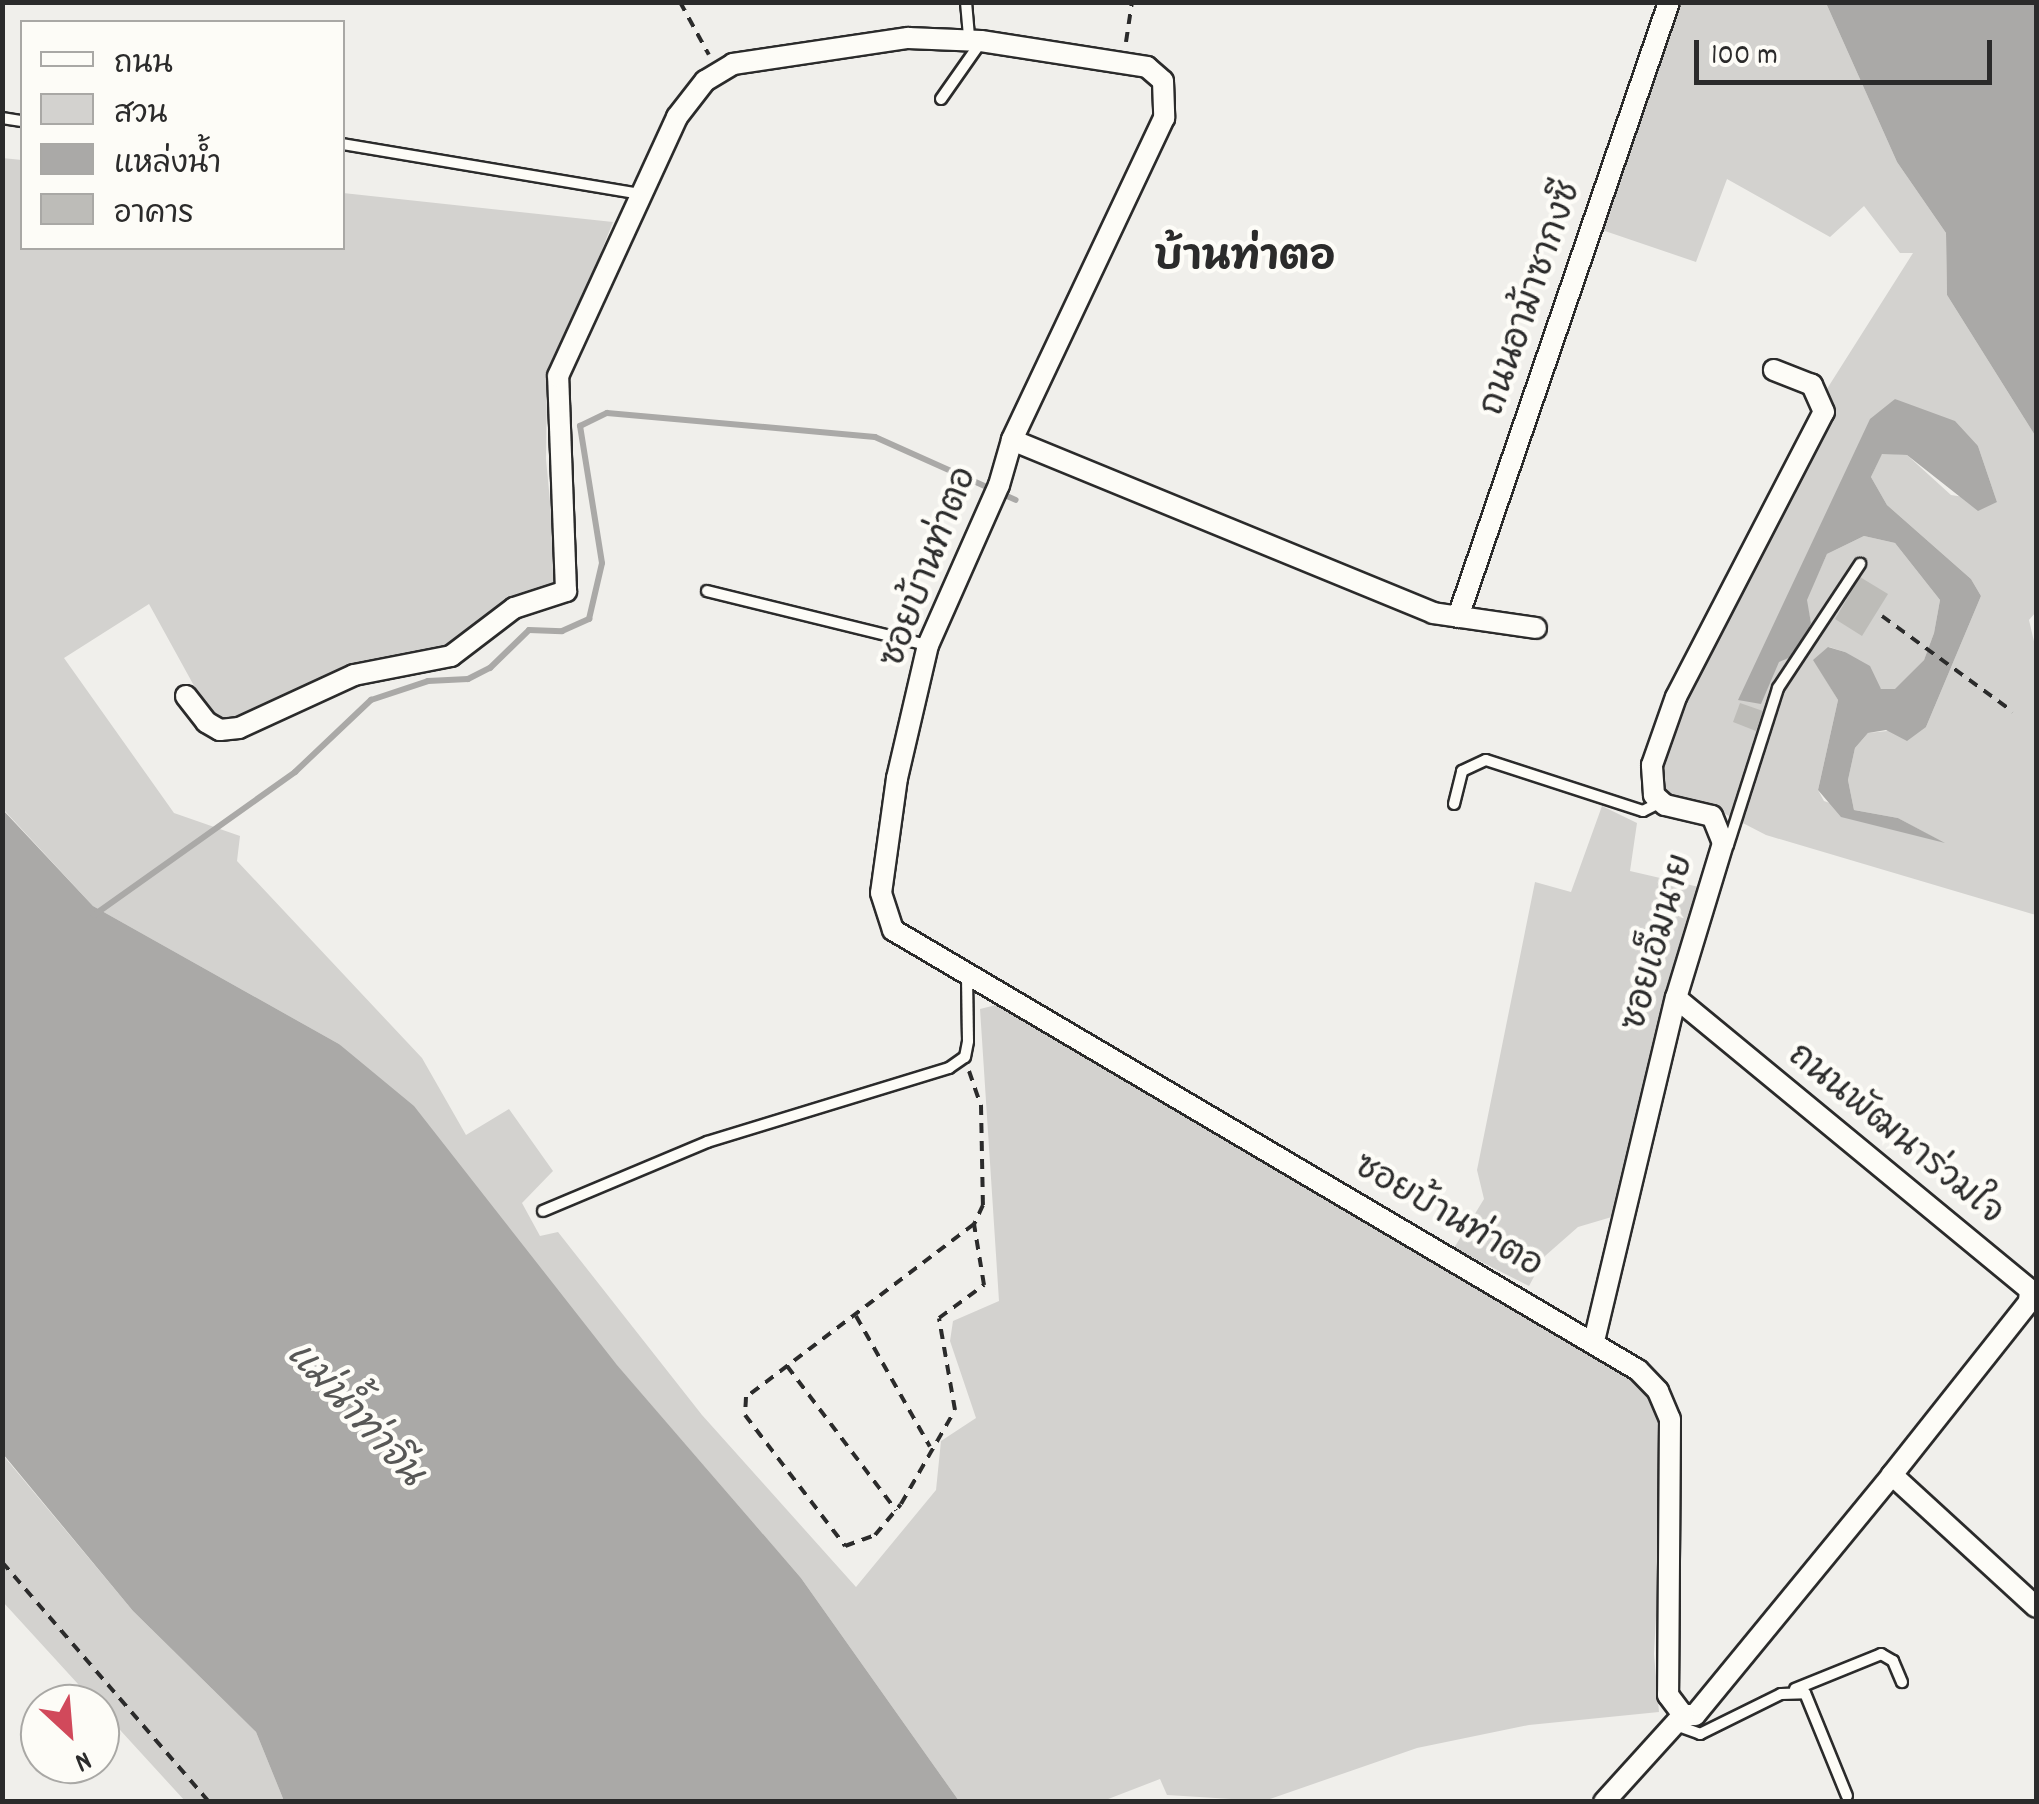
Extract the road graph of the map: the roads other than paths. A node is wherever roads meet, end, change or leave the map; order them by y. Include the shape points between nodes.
1 (966, 2) edge
2 (1669, 2) edge
3 (975, 40) junction
4 (941, 99) dead end
5 (345, 145) edge
6 (641, 194) junction
7 (1774, 370) dead end
8 (1012, 440) junction
9 (1860, 564) dead end
10 (707, 592) dead end
11 (1458, 618) junction
12 (1536, 628) dead end
13 (928, 645) junction
14 (186, 696) dead end
15 (1662, 802) junction
16 (1454, 804) dead end
17 (966, 978) junction
18 (1679, 1002) junction
19 (544, 1211) dead end
20 (1594, 1341) junction
21 (1892, 1474) junction
22 (2036, 1607) edge
23 (1902, 1682) dead end
24 (1794, 1690) junction
25 (1678, 1719) junction
26 (1847, 1796) dead end
27 (1604, 1802) edge

1 - 3 lane
2 - 11 street, ถนนอาม้าซากงซี
3 - 4 lane
3 - 6 street, ซอยบ้านท่าตอ via 908,38 733,64 677,117
3 - 8 street, ซอยบ้านท่าตอ via 1147,67 1163,81 1164,118
5 - 6 lane
6 - 14 street via 558,376 566,591 514,608 451,656 354,674 240,728 220,730 206,722
7 - 15 street, ซอยเอ็มนาย via 1812,385 1824,412 1666,720 1652,765 1654,795
8 - 11 street
8 - 13 street, ซอยบ้านท่าตอ via 1000,485
9 - 18 lane via 1778,688
10 - 13 lane
11 - 12 street
13 - 17 street, ซอยบ้านท่าตอ via 897,778 882,910 893,930
15 - 16 lane via 1643,811 1486,760 1462,771
15 - 18 street, ซอยเอ็มนาย via 1712,816 1723,844
17 - 19 lane via 965,1057 949,1068 707,1142
17 - 20 street, ซอยบ้านท่าตอ
18 - 20 street, ซอยเอ็มนาย
18 - 21 street, ถนนพัฒนาร่วมใจ via 2030,1290 2030,1302
20 - 25 street, ซอยบ้านท่าตอ via 1638,1370 1670,1419 1668,1694
21 - 22 street
21 - 25 street via 1694,1715
23 - 24 lane via 1893,1661 1881,1654
24 - 25 lane via 1700,1734
24 - 26 lane via 1812,1699
25 - 27 street

